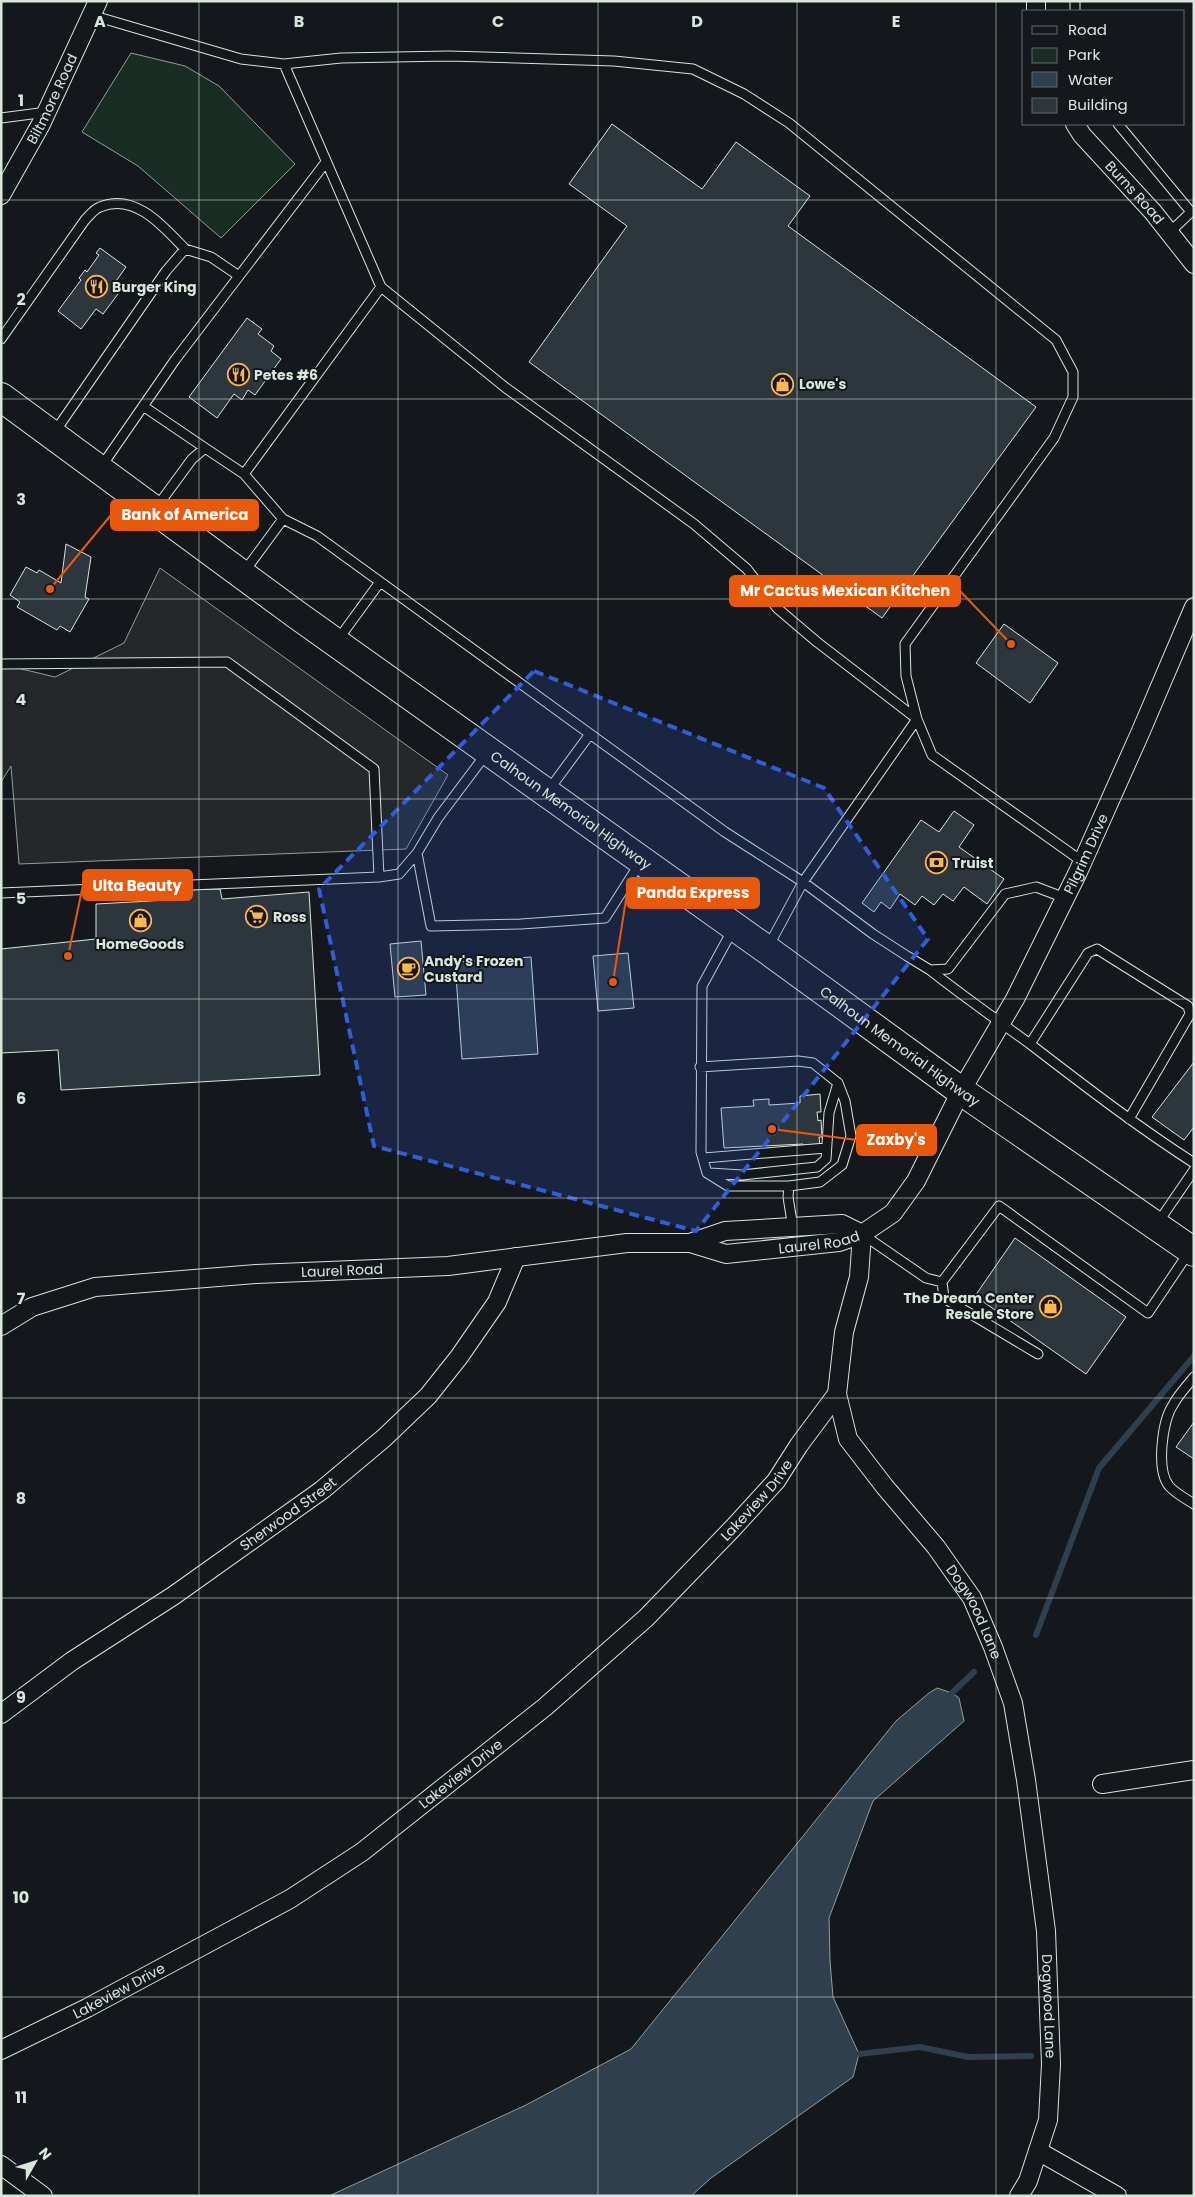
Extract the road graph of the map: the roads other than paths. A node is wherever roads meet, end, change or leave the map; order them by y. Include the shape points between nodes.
1 (94, 8) edge
2 (284, 64) junction
3 (47, 112) junction
4 (1, 118) edge
5 (1076, 125) edge
6 (1119, 125) edge
7 (326, 162) junction
8 (1, 194) edge
9 (1170, 232) junction
10 (185, 249) junction
11 (1194, 264) edge
12 (239, 276) junction
13 (381, 287) junction
14 (1, 339) edge
15 (1, 397) edge
16 (144, 406) junction
17 (53, 436) junction
18 (204, 448) junction
19 (99, 470) junction
20 (244, 474) junction
21 (154, 510) junction
22 (283, 519) junction
23 (242, 575) junction
24 (380, 582) junction
25 (1194, 606) edge
26 (336, 643) junction
27 (1, 664) edge
28 (917, 719) junction
29 (590, 734) junction
30 (488, 751) junction
31 (547, 793) junction
32 (416, 853) junction
33 (642, 861) junction
34 (1082, 862) junction
35 (379, 877) junction
36 (804, 882) junction
37 (1, 892) edge
38 (1065, 898) junction
39 (735, 927) junction
40 (766, 949) junction
41 (930, 970) junction
42 (1001, 1023) junction
43 (1030, 1044) junction
44 (700, 1067) junction
45 (838, 1083) junction
46 (961, 1091) junction
47 (1129, 1119) junction
48 (826, 1148) junction
49 (704, 1158) junction
50 (1194, 1163) edge
51 (1194, 1170) edge
52 (707, 1172) junction
53 (789, 1186) junction
54 (1155, 1226) junction
55 (793, 1228) junction
56 (862, 1234) junction
57 (690, 1243) junction
58 (1192, 1251) edge
59 (516, 1257) junction
60 (942, 1282) junction
61 (1, 1326) edge
62 (1038, 1354) dead end
63 (1194, 1377) edge
64 (837, 1394) junction
65 (1194, 1504) edge
66 (1, 1714) edge
67 (1194, 1770) edge
68 (1102, 1784) dead end
69 (1, 2050) edge
70 (1038, 2151) junction
71 (1, 2165) edge
72 (43, 2196) edge
73 (1019, 2196) edge
74 (1116, 2196) edge

1 - 2 lane via 241,59
1 - 3 street, Biltmore Road
2 - 7 lane
2 - 28 lane via 341,58 449,56 614,61 693,69 744,94 789,123 1056,340 1073,372 1073,397 1054,438 905,644 906,676
3 - 4 lane
3 - 8 street, Biltmore Road
5 - 9 street, Burns Road
6 - 9 lane via 1191,212
7 - 12 lane
7 - 13 lane
9 - 11 street, Burns Road
10 - 12 lane via 212,257
10 - 14 lane via 161,223 136,206 116,204 99,207 85,220
10 - 17 lane via 166,271
12 - 16 lane
13 - 20 lane
13 - 28 lane via 506,388 694,524 747,569 777,608
15 - 17 highway, Calhoun Memorial Highway
16 - 18 lane
16 - 19 lane
17 - 19 highway, Calhoun Memorial Highway
18 - 20 lane
18 - 21 lane
19 - 21 highway, Calhoun Memorial Highway
20 - 22 lane
21 - 23 highway, Calhoun Memorial Highway
22 - 23 lane
22 - 24 lane via 317,536
23 - 26 highway, Calhoun Memorial Highway
24 - 26 lane
24 - 29 lane
25 - 34 street, Pilgrim Drive
26 - 30 highway, Calhoun Memorial Highway
27 - 35 lane via 227,662 374,769
28 - 34 lane via 932,755
28 - 36 lane
29 - 31 lane
29 - 36 lane via 726,832
30 - 31 highway, Calhoun Memorial Highway
30 - 32 lane
31 - 33 highway, Calhoun Memorial Highway
32 - 33 lane via 431,926 605,918
32 - 35 lane via 399,874
33 - 39 highway, Calhoun Memorial Highway
34 - 38 street, Pilgrim Drive
35 - 37 lane
36 - 40 lane
36 - 41 lane via 873,934
38 - 41 lane via 1036,887 1005,894 948,969
38 - 42 street, Pilgrim Drive
39 - 40 highway, Calhoun Memorial Highway
39 - 44 lane via 702,986
40 - 46 highway, Calhoun Memorial Highway
41 - 42 lane
42 - 43 lane
42 - 46 street, Pilgrim Drive
43 - 47 lane
43 - 47 lane via 1088,952 1097,949 1188,1006 1190,1014
44 - 45 lane via 798,1061 813,1063
44 - 49 lane via 701,1152
45 - 48 lane
45 - 53 lane via 845,1101 851,1136 842,1165 820,1182
46 - 54 highway, Calhoun Memorial Highway
46 - 56 street via 916,1181 893,1213
47 - 50 lane
48 - 49 lane
48 - 52 lane via 826,1159 818,1167 742,1175
49 - 52 lane
51 - 54 lane
52 - 53 lane via 728,1186
53 - 55 lane
54 - 58 highway, Calhoun Memorial Highway
55 - 56 street, Laurel Road via 842,1224
55 - 57 street, Laurel Road via 725,1231
56 - 57 street, Laurel Road via 839,1242 726,1254
56 - 60 lane via 926,1278
56 - 64 street, Dogwood Lane via 859,1277 844,1332
57 - 59 street, Laurel Road via 626,1243
58 - 60 lane via 1148,1312 999,1206
59 - 61 street, Laurel Road via 448,1266 256,1274 95,1287 32,1307
59 - 66 street, Sherwood Street via 497,1302 459,1357 428,1396 384,1438 322,1490 173,1596 72,1661
60 - 62 lane via 944,1298
63 - 65 lane via 1172,1405 1164,1424 1163,1458 1164,1475 1170,1487
64 - 69 street, Lakeview Drive via 776,1481 646,1618 545,1707 370,1846 290,1898 87,2008
64 - 70 street, Dogwood Lane via 848,1439 936,1547 972,1598 994,1647 1013,1703 1046,1931 1051,2064 1048,2120
67 - 68 street
70 - 73 street, Dogwood Lane
70 - 74 street
71 - 72 street

